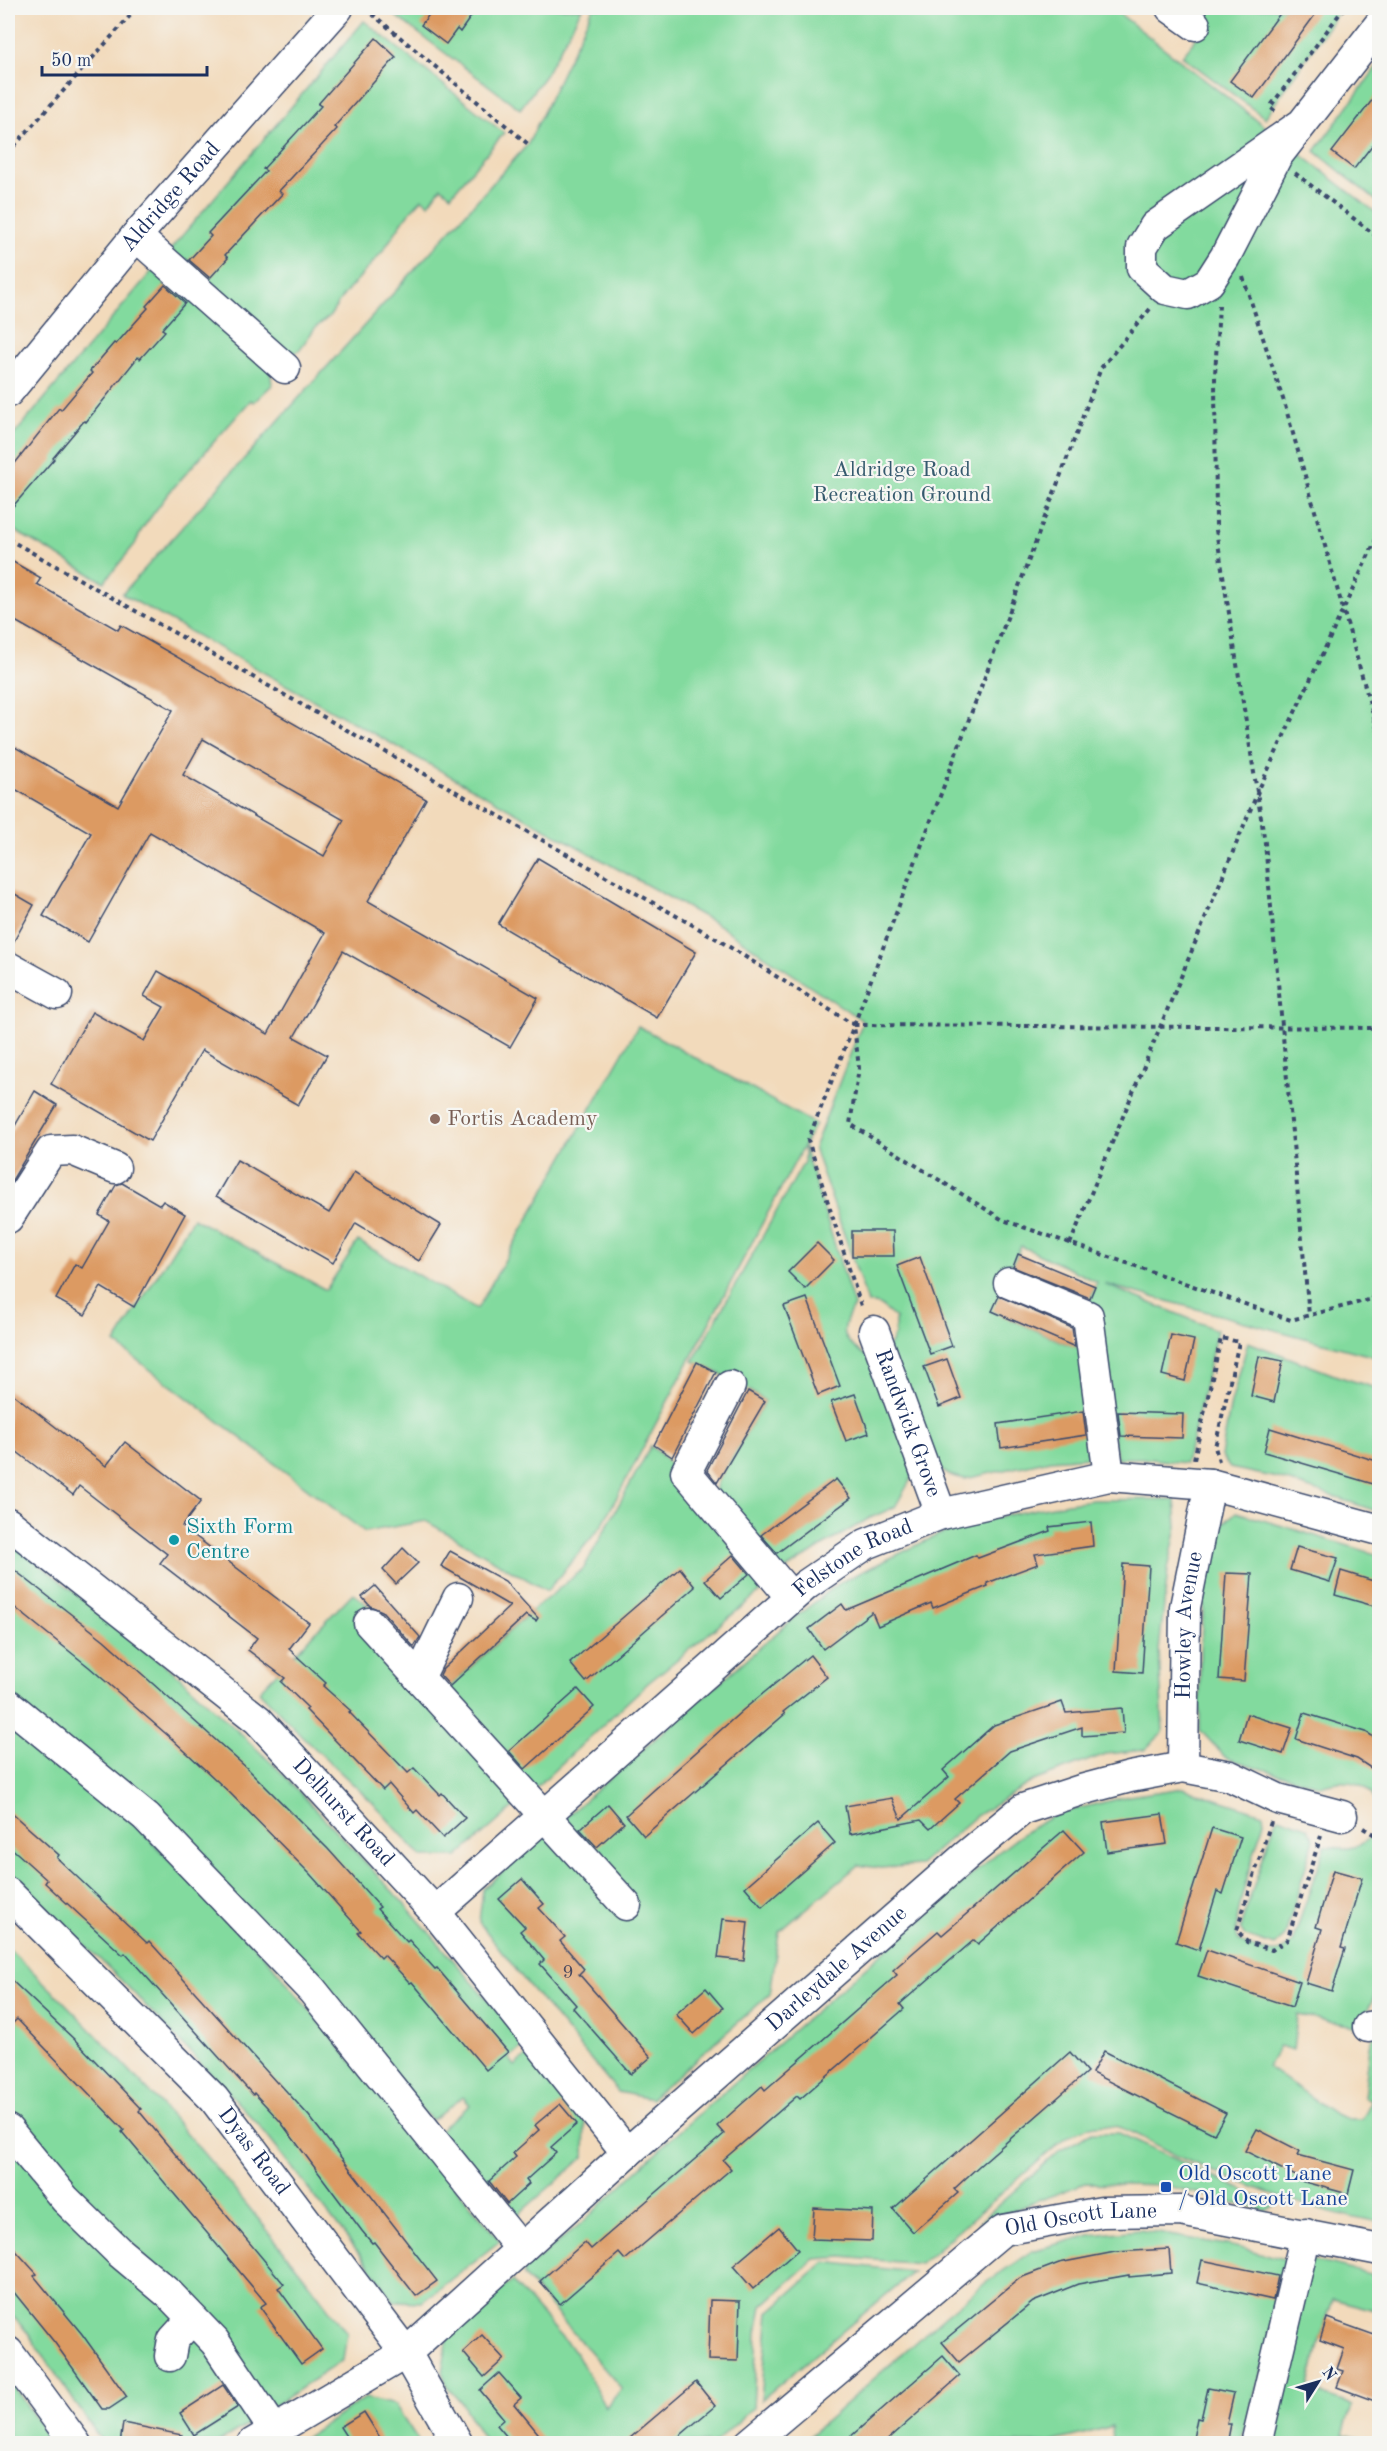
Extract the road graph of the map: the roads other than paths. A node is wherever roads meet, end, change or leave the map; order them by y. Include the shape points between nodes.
1 (338, 8) edge
2 (1171, 8) edge
3 (1380, 24) edge
4 (1195, 25) dead end
5 (1300, 125) junction
6 (136, 236) junction
7 (285, 368) dead end
8 (8, 392) edge
9 (8, 966) edge
10 (57, 994) dead end
11 (115, 1168) dead end
12 (8, 1218) edge
13 (1009, 1283) dead end
14 (874, 1331) road end
15 (730, 1386) dead end
16 (1109, 1476) junction
17 (1207, 1485) junction
18 (941, 1514) junction
19 (8, 1523) edge
20 (1380, 1530) edge
21 (791, 1597) junction
22 (458, 1598) dead end
23 (369, 1623) dead end
24 (419, 1678) junction
25 (8, 1704) edge
26 (1183, 1767) junction
27 (545, 1814) junction
28 (1335, 1814) road end
29 (8, 1893) edge
30 (626, 1905) dead end
31 (435, 1912) junction
32 (8, 2130) edge
33 (627, 2153) junction
34 (1306, 2234) junction
35 (521, 2249) junction
36 (1380, 2250) edge
37 (192, 2319) junction
38 (406, 2353) junction
39 (170, 2356) dead end
40 (12, 2369) edge
41 (263, 2437) edge
42 (76, 2444) edge
43 (458, 2444) edge
44 (749, 2444) edge
45 (1256, 2444) edge

1 - 6 street, Aldridge Road
2 - 4 street
3 - 5 street
5 - 5 street via 1277,156 1209,282 1188,294 1165,290 1143,268 1142,247 1155,226
6 - 7 street
6 - 8 street, Aldridge Road
9 - 10 street
11 - 12 street via 72,1150 51,1151
13 - 16 street via 1088,1316
14 - 18 street, Randwick Grove
15 - 21 street via 686,1472
16 - 17 street, Felstone Road
16 - 18 street, Felstone Road
17 - 20 street, Felstone Road
17 - 26 street, Howley Avenue via 1185,1607
18 - 21 street, Felstone Road via 866,1544
19 - 31 street, Delhurst Road via 258,1720
21 - 27 street, Felstone Road
22 - 24 street
23 - 24 street
24 - 27 street
25 - 35 street via 146,1818 312,1990
26 - 28 street, Darleydale Avenue via 1230,1776 1278,1799
26 - 33 street, Darleydale Avenue via 1130,1777 1023,1809
27 - 30 street
27 - 31 street, Felstone Road
29 - 38 street, Dyas Road via 214,2099
31 - 33 street, Delhurst Road
32 - 37 street via 65,2199
33 - 35 street, Darleydale Avenue
34 - 36 street, Old Oscott Lane
34 - 44 street, Old Oscott Lane via 1181,2211 1102,2212 1003,2230
34 - 45 street
35 - 38 street, Darleydale Avenue
37 - 39 street via 173,2340
37 - 41 street via 214,2342
38 - 41 street, Darleydale Avenue
38 - 43 street, Dyas Road
40 - 42 street

